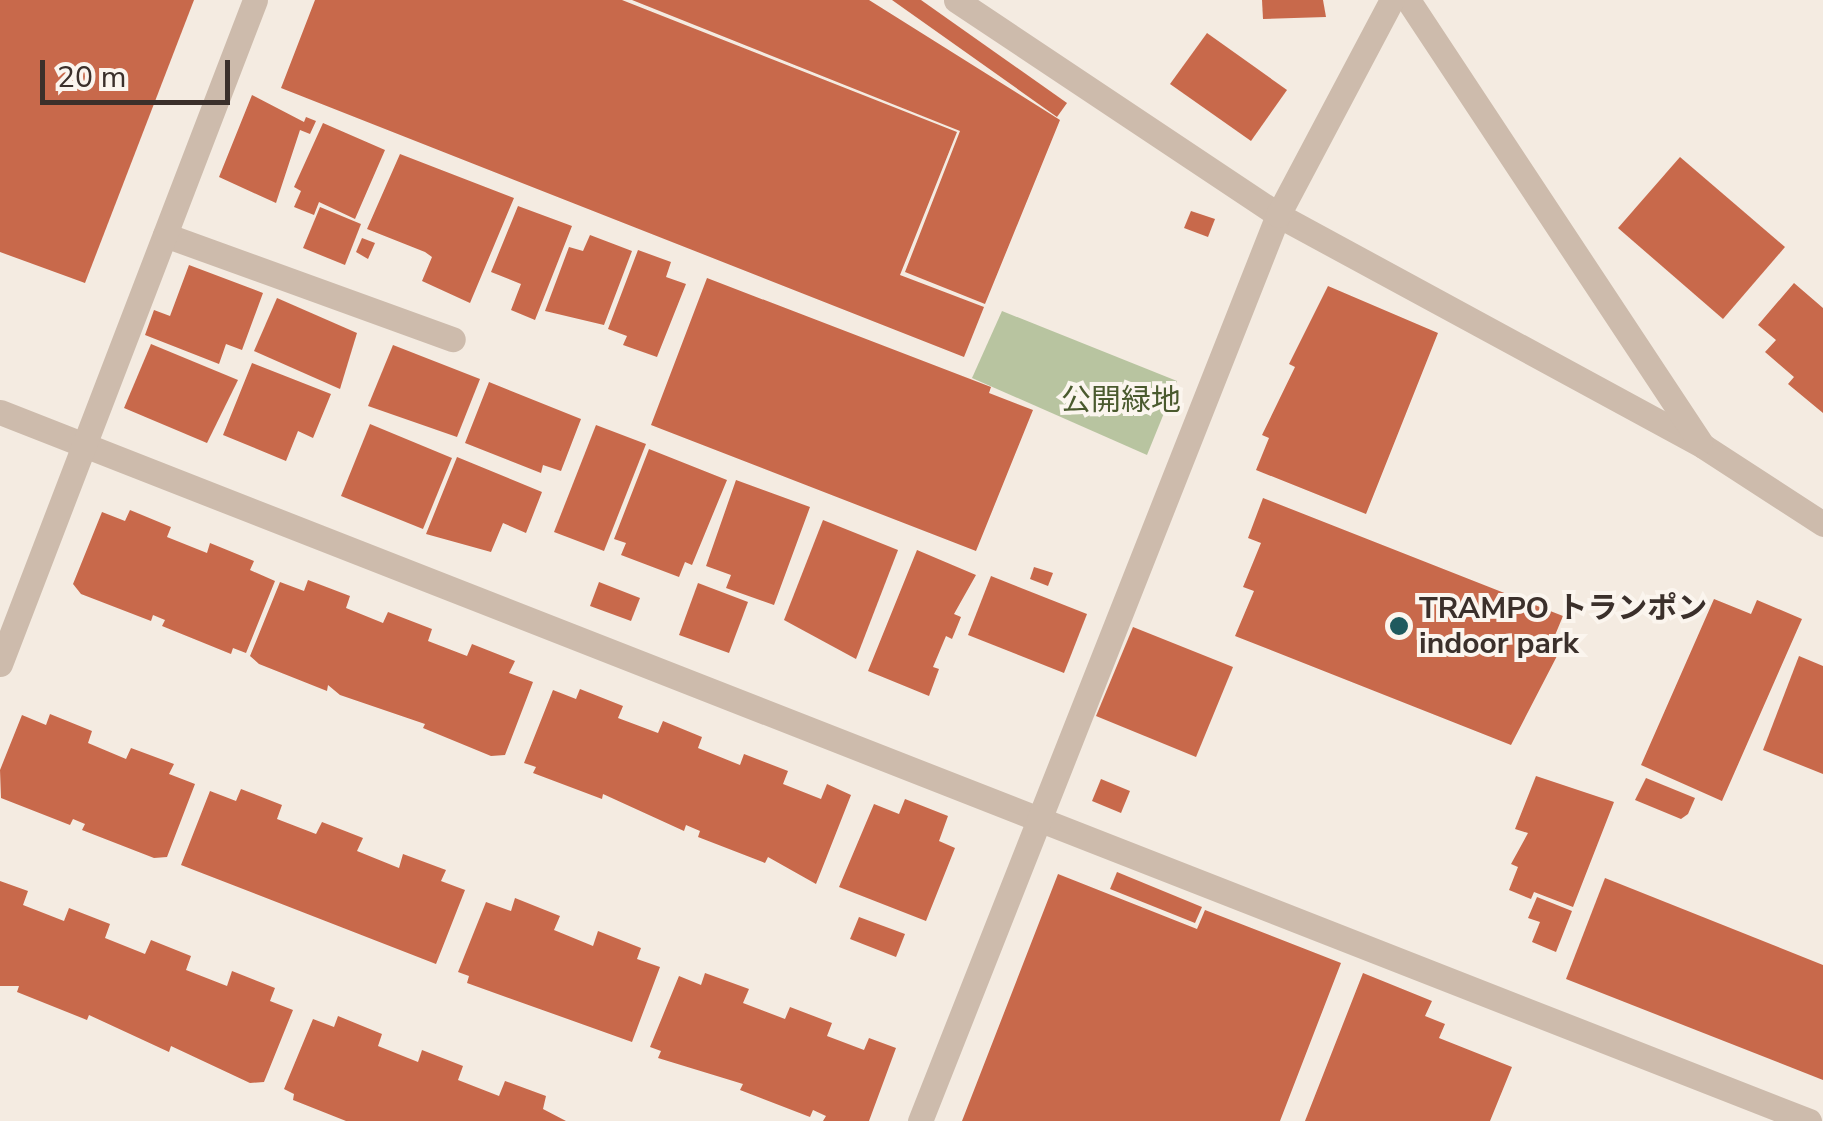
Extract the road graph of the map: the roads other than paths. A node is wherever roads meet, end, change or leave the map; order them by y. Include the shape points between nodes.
1 (255, 0) edge
2 (956, 0) edge
3 (1392, 0) edge
4 (1408, 0) edge
5 (1278, 216) junction
6 (165, 235) junction
7 (453, 339) dead end
8 (0, 412) edge
9 (84, 445) junction
10 (1703, 446) junction
11 (1823, 524) edge
12 (0, 664) edge
13 (1040, 820) junction
14 (920, 1121) edge
15 (1809, 1121) edge

1 - 6 street
2 - 5 street
3 - 5 street
4 - 10 street
5 - 10 street
5 - 13 street
6 - 7 street
6 - 9 street
8 - 9 street
9 - 12 street
9 - 13 street
10 - 11 street
13 - 14 street
13 - 15 street

